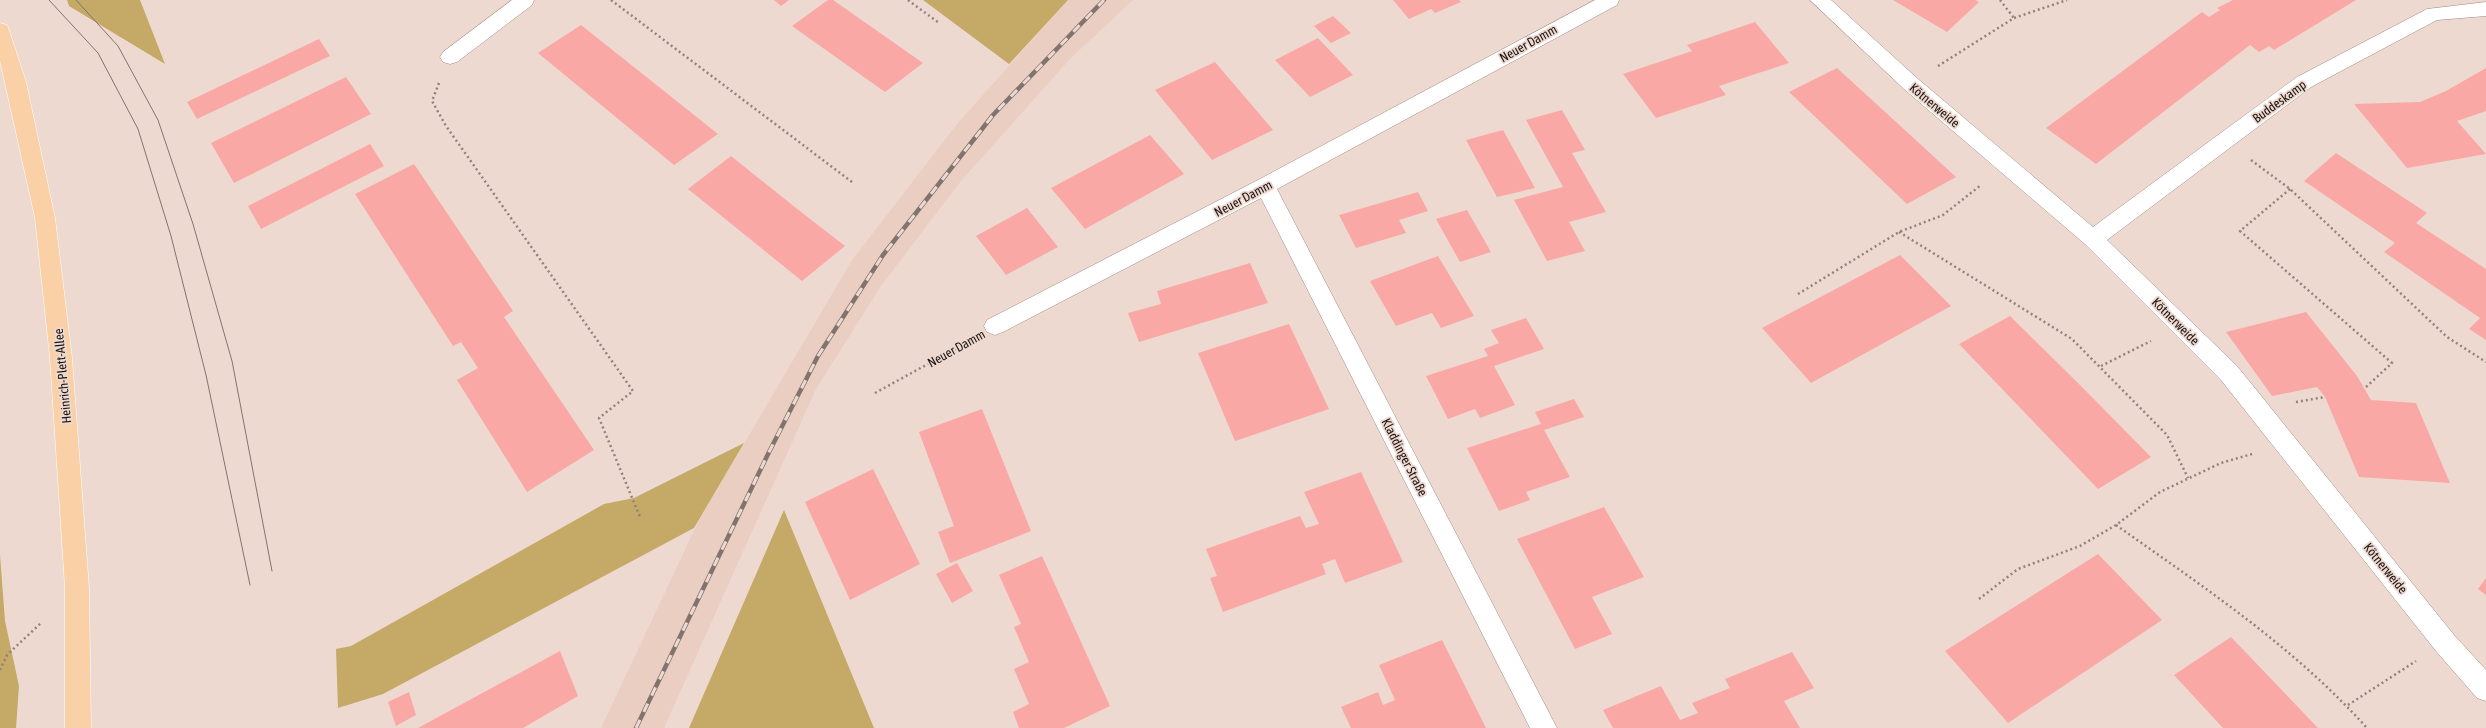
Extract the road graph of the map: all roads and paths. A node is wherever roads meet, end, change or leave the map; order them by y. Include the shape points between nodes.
1 (525, 0) edge
2 (611, 0) edge
3 (908, 0) edge
4 (1610, 0) edge
5 (1818, 0) edge
6 (2000, 0) edge
7 (2067, 0) edge
8 (2486, 9) edge
9 (2014, 18) junction
10 (939, 22) dead end
11 (0, 30) edge
12 (450, 57) joint
13 (1911, 84) junction
14 (2225, 141) junction
15 (2006, 165) junction
16 (852, 182) dead end
17 (1265, 186) junction
18 (2290, 189) junction
19 (1899, 232) junction
20 (2093, 239) junction
21 (1798, 294) dead end
22 (2180, 325) junction
23 (995, 326) joint
24 (2486, 362) edge
25 (2101, 366) junction
26 (2366, 388) dead end
27 (875, 393) dead end
28 (2286, 444) junction
29 (2188, 478) junction
30 (640, 517) dead end
31 (2116, 525) junction
32 (77, 588) junction
33 (1979, 599) dead end
34 (2445, 643) junction
35 (0, 670) edge
36 (2486, 689) edge
37 (2348, 705) junction
38 (78, 728) edge
39 (1544, 728) edge
40 (2367, 728) edge

1 - 12 street
2 - 16 path
3 - 10 path
4 - 17 street, Neuer Damm
5 - 13 street, Kötnerweide
6 - 9 path
7 - 9 path
8 - 14 street, Buddeskamp via 2434,14 2304,82
9 - 13 path
11 - 32 main road, Heinrich-Plett-Allee via 16,82 45,218 61,358
12 - 30 path via 432,101 446,126 633,391 599,418
13 - 15 street, Kötnerweide
14 - 18 path
14 - 20 street, Buddeskamp
15 - 19 path via 1943,215
15 - 20 street, Kötnerweide
17 - 23 street, Neuer Damm
17 - 39 street, Kladdinger Straße
18 - 24 path via 2447,337
18 - 26 path via 2240,231 2392,363
19 - 21 path
19 - 25 path via 2072,339
20 - 22 street, Kötnerweide
22 - 25 path
22 - 28 street, Kötnerweide via 2229,374
23 - 27 path, Neuer Damm
25 - 29 path via 2167,435
28 - 29 path via 2221,463
28 - 34 street, Kötnerweide
29 - 31 path via 2160,492
31 - 33 path via 2080,546 2018,569
31 - 37 path via 2207,587 2274,637
32 - 35 path via 7,655
32 - 38 main road, Heinrich-Plett-Allee
34 - 36 street, Kötnerweide
34 - 37 path
37 - 40 path

